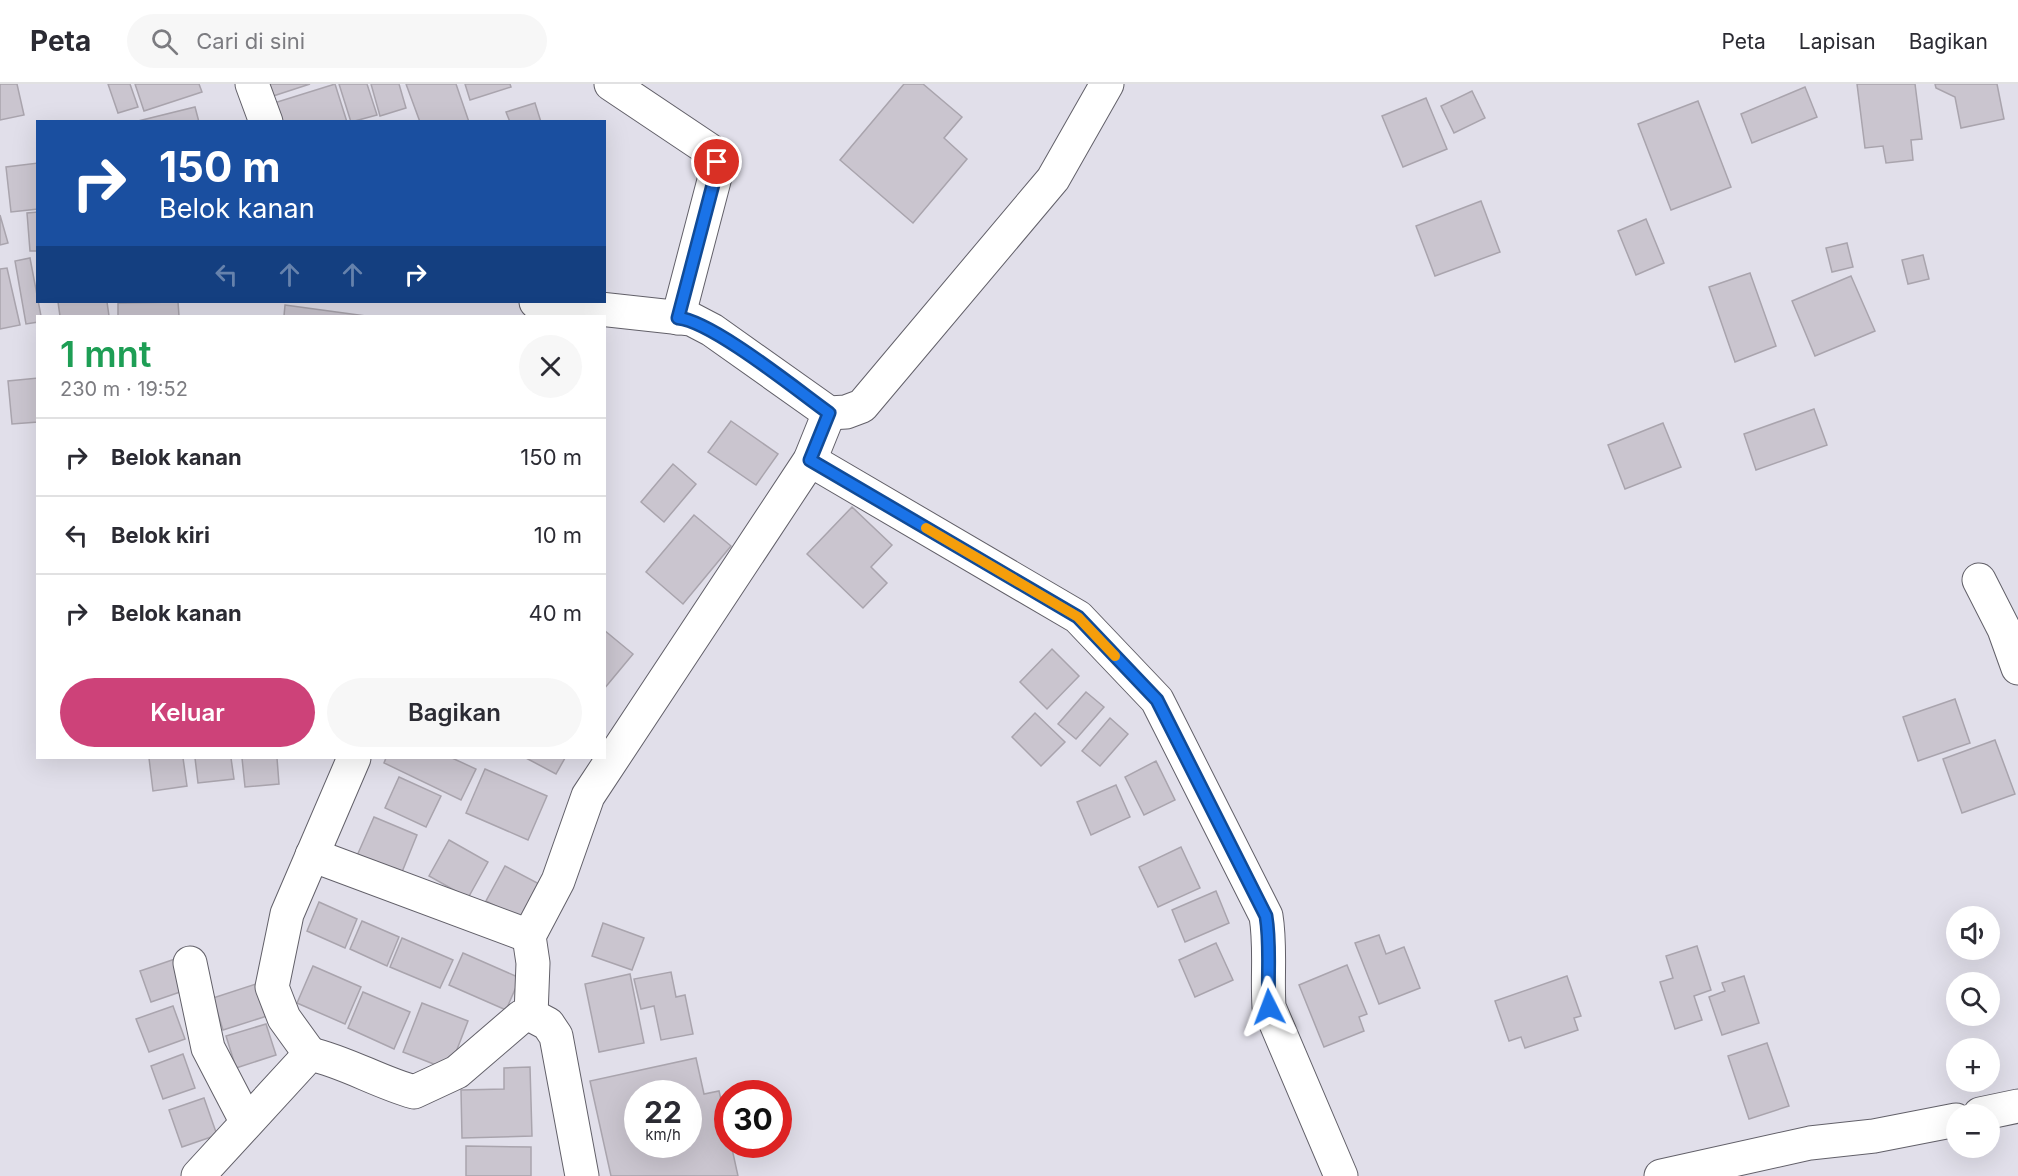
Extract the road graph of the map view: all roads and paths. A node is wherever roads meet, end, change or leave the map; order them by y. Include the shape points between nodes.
1 (252, 84) edge
2 (611, 84) edge
3 (1107, 84) edge
4 (265, 120) edge
5 (545, 303) edge
6 (678, 318) junction
7 (829, 413) junction
8 (810, 460) junction
9 (1979, 580) dead end
10 (2018, 668) edge
11 (354, 759) edge
12 (312, 855) junction
13 (530, 936) junction
14 (190, 963) dead end
15 (531, 1015) junction
16 (310, 1054) junction
17 (2018, 1106) edge
18 (2000, 1110) edge
19 (246, 1121) junction
20 (1946, 1122) edge
21 (198, 1176) edge
22 (582, 1176) edge
23 (1341, 1176) edge
24 (1661, 1176) edge

1 - 4 street
2 - 6 street via 711,151 717,162
3 - 7 street via 1053,179 862,406
5 - 6 street
6 - 7 street via 691,319 712,330
7 - 8 street
8 - 13 street via 588,796 558,881
8 - 23 street via 1078,617 1157,700 1266,916 1270,943 1269,1007
9 - 10 street via 2004,629
11 - 12 street
12 - 13 street
12 - 16 street via 287,914 272,987 284,1018
13 - 15 street
14 - 19 street via 208,1047
15 - 16 street via 521,1017 457,1072 414,1092
15 - 22 street via 548,1023 556,1036
16 - 19 street
17 - 18 street
19 - 21 street
20 - 24 street via 1874,1137 1810,1143

